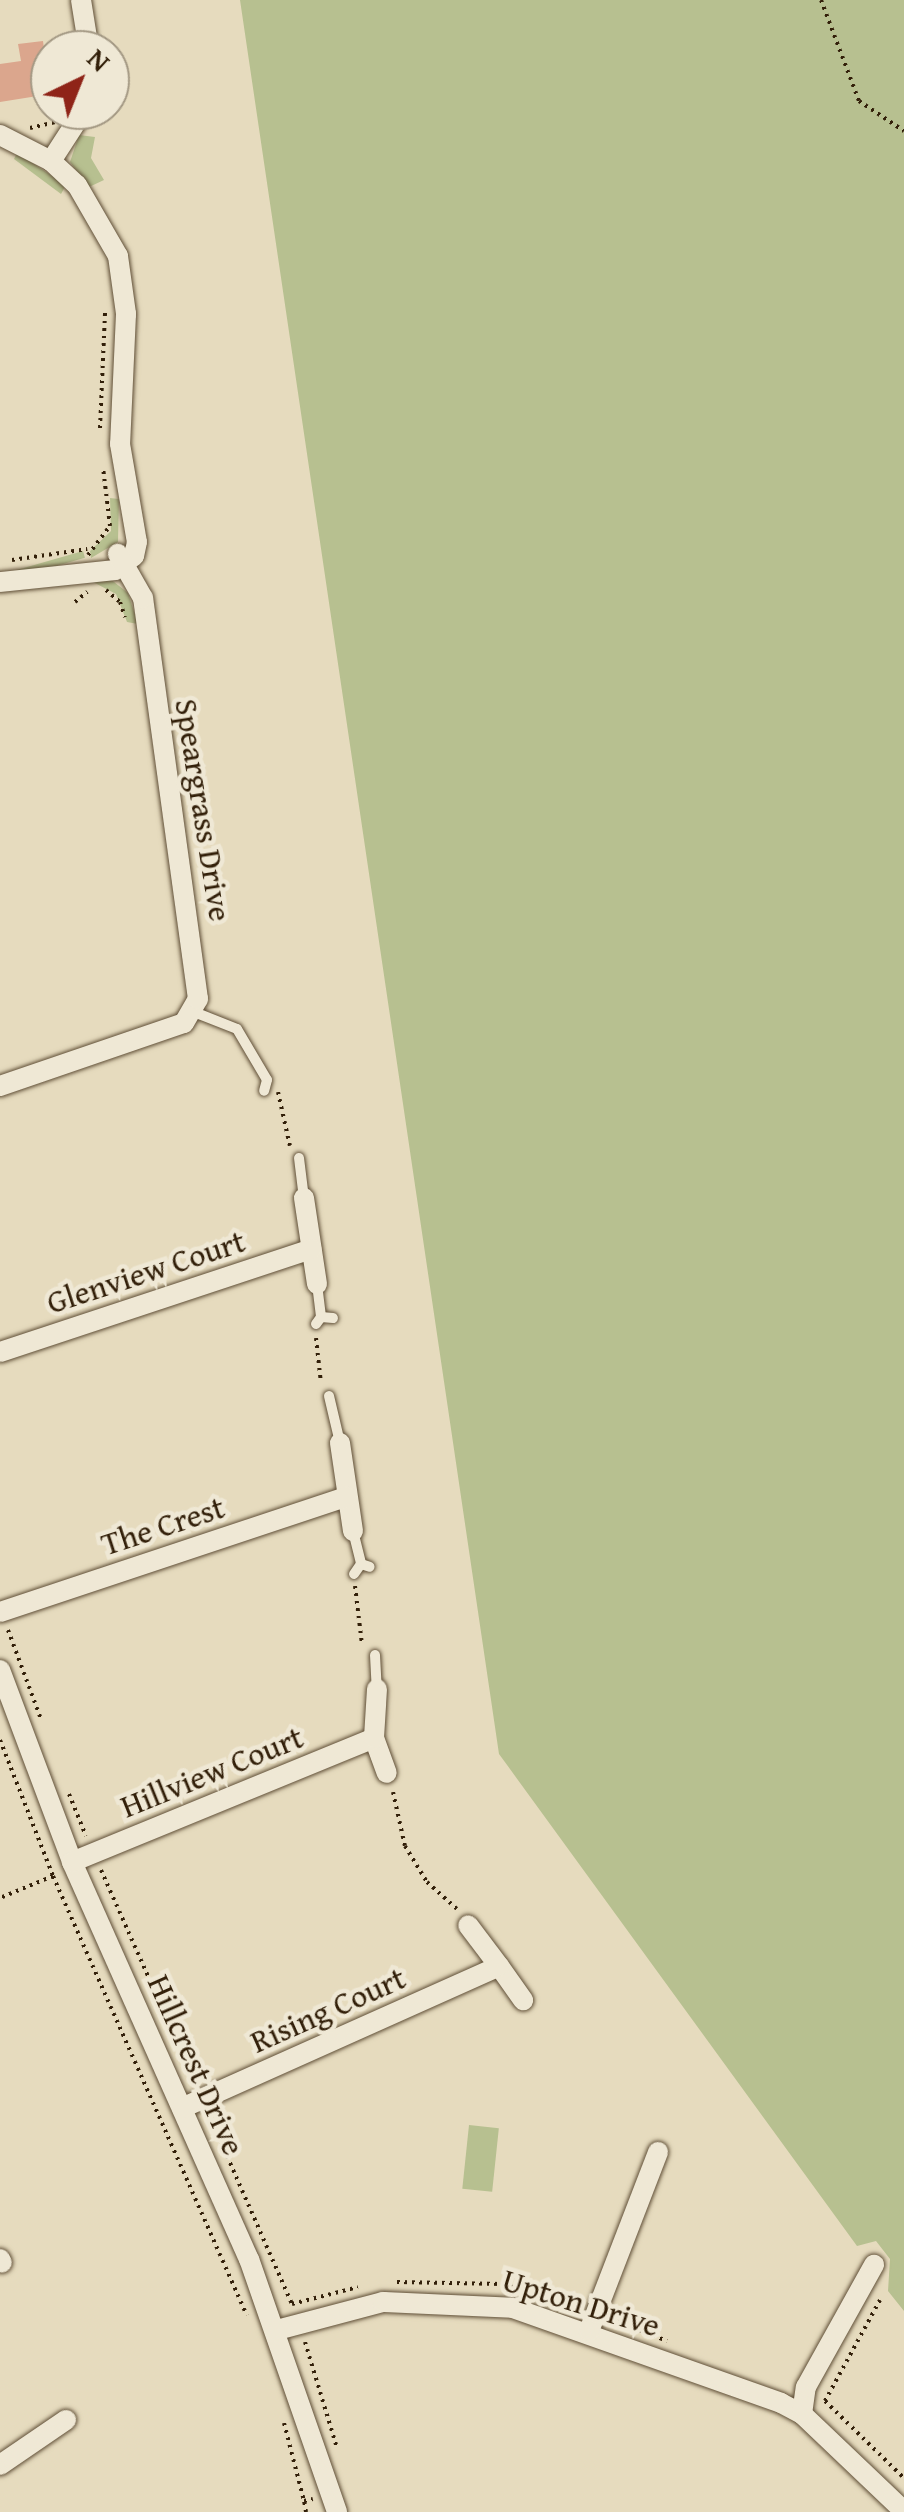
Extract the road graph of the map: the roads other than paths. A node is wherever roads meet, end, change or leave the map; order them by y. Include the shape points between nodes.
1 (82, 0) edge
2 (86, 30) edge
3 (71, 130) edge
4 (0, 136) edge
5 (51, 161) junction
6 (122, 562) junction
7 (0, 582) edge
8 (194, 1012) junction
9 (271, 1081) road end
10 (0, 1086) edge
11 (300, 1157) road end
12 (304, 1198) joint
13 (311, 1248) junction
14 (317, 1284) joint
15 (324, 1320) road end
16 (0, 1352) edge
17 (328, 1393) road end
18 (340, 1443) joint
19 (346, 1498) junction
20 (353, 1531) joint
21 (362, 1568) road end
22 (4, 1621) edge
23 (362, 1645) road end
24 (0, 1670) edge
25 (377, 1689) joint
26 (374, 1738) junction
27 (388, 1773) road end
28 (72, 1862) junction
29 (468, 1925) road end
30 (499, 1966) junction
31 (522, 2000) dead end
32 (192, 2103) junction
33 (658, 2152) dead end
34 (874, 2265) dead end
35 (598, 2321) junction
36 (277, 2330) junction
37 (802, 2414) junction
38 (66, 2420) dead end
39 (0, 2464) edge
40 (324, 2490) junction
41 (313, 2507) edge
42 (904, 2511) edge
43 (337, 2512) edge

1 - 2 street
3 - 5 street
4 - 5 street
5 - 6 street via 96,210 123,275
6 - 7 street
6 - 8 street, Speargrass Drive via 144,616 196,966
8 - 9 lane via 232,1024
8 - 10 street via 174,1027
11 - 12 lane
12 - 13 street
13 - 14 street
13 - 16 street, Glenview Court
14 - 15 lane
17 - 18 lane
18 - 19 street
19 - 20 street
19 - 22 street, The Crest
20 - 21 lane
23 - 25 lane via 376,1654
24 - 28 street, Hillcrest Drive
25 - 26 street
26 - 27 street
26 - 28 street, Hillview Court via 97,1861
28 - 32 street, Hillcrest Drive
29 - 30 street
30 - 31 street
30 - 32 street, Rising Court
32 - 36 street, Hillcrest Drive
33 - 35 street
34 - 37 street via 807,2385
35 - 36 street, Upton Drive via 436,2299 295,2314
35 - 37 street, Upton Drive
36 - 40 street, Hillcrest Drive
37 - 42 street
38 - 39 street
40 - 41 street, Hillcrest Drive
40 - 43 street, Hillcrest Drive

